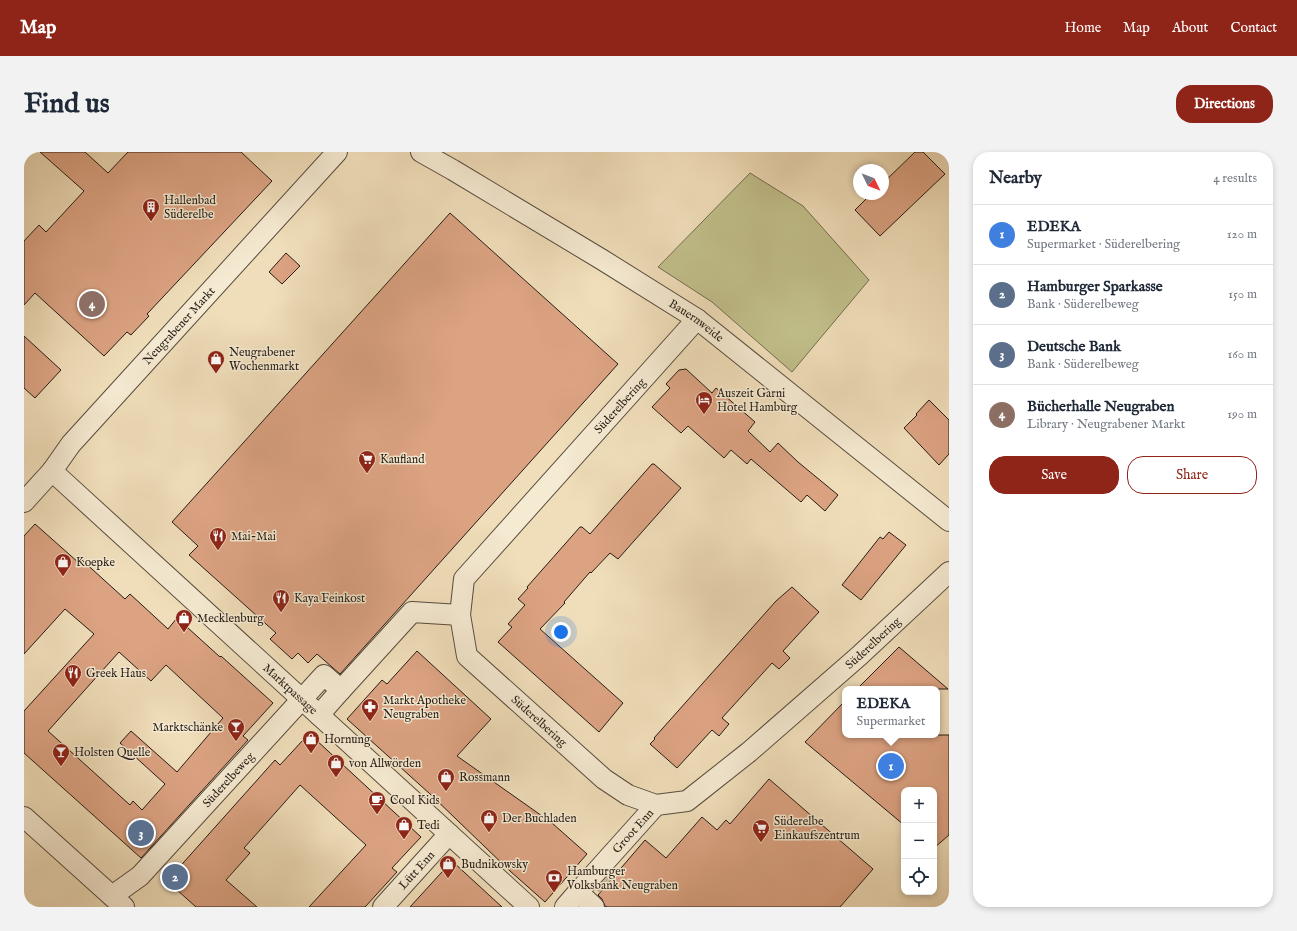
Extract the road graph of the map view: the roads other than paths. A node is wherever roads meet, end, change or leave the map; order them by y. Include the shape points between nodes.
1 (337, 152) edge
2 (421, 152) edge
3 (697, 319) junction
4 (52, 471) junction
5 (24, 502) edge
6 (949, 521) edge
7 (949, 572) edge
8 (460, 615) junction
9 (341, 690) junction
10 (302, 699) junction
11 (319, 715) junction
12 (656, 805) junction
13 (24, 817) edge
14 (449, 834) junction
15 (578, 892) junction
16 (118, 901) edge
17 (383, 907) edge
18 (529, 907) edge
19 (564, 907) edge
20 (601, 907) edge

1 - 4 street, Neugrabener Markt via 71,444
2 - 3 street, Bauernweide
3 - 6 street, Bauernweide
3 - 8 street, Süderelbering via 464,579
4 - 5 street, Neugrabener Markt
4 - 10 street, Marktpassage
7 - 12 street, Süderelbering via 859,656 743,757 687,800
8 - 9 street via 412,612
8 - 12 street, Süderelbering via 467,656 604,778 628,795
9 - 10 street, Süderelbeweg via 324,675
9 - 11 street
10 - 11 street, Marktpassage
10 - 16 street, Süderelbeweg
11 - 14 street, Marktpassage
12 - 15 street, Groot Enn
13 - 16 street
14 - 17 street, Lütt Enn
14 - 18 street, Marktpassage
15 - 19 street, Groot Enn
15 - 20 street

